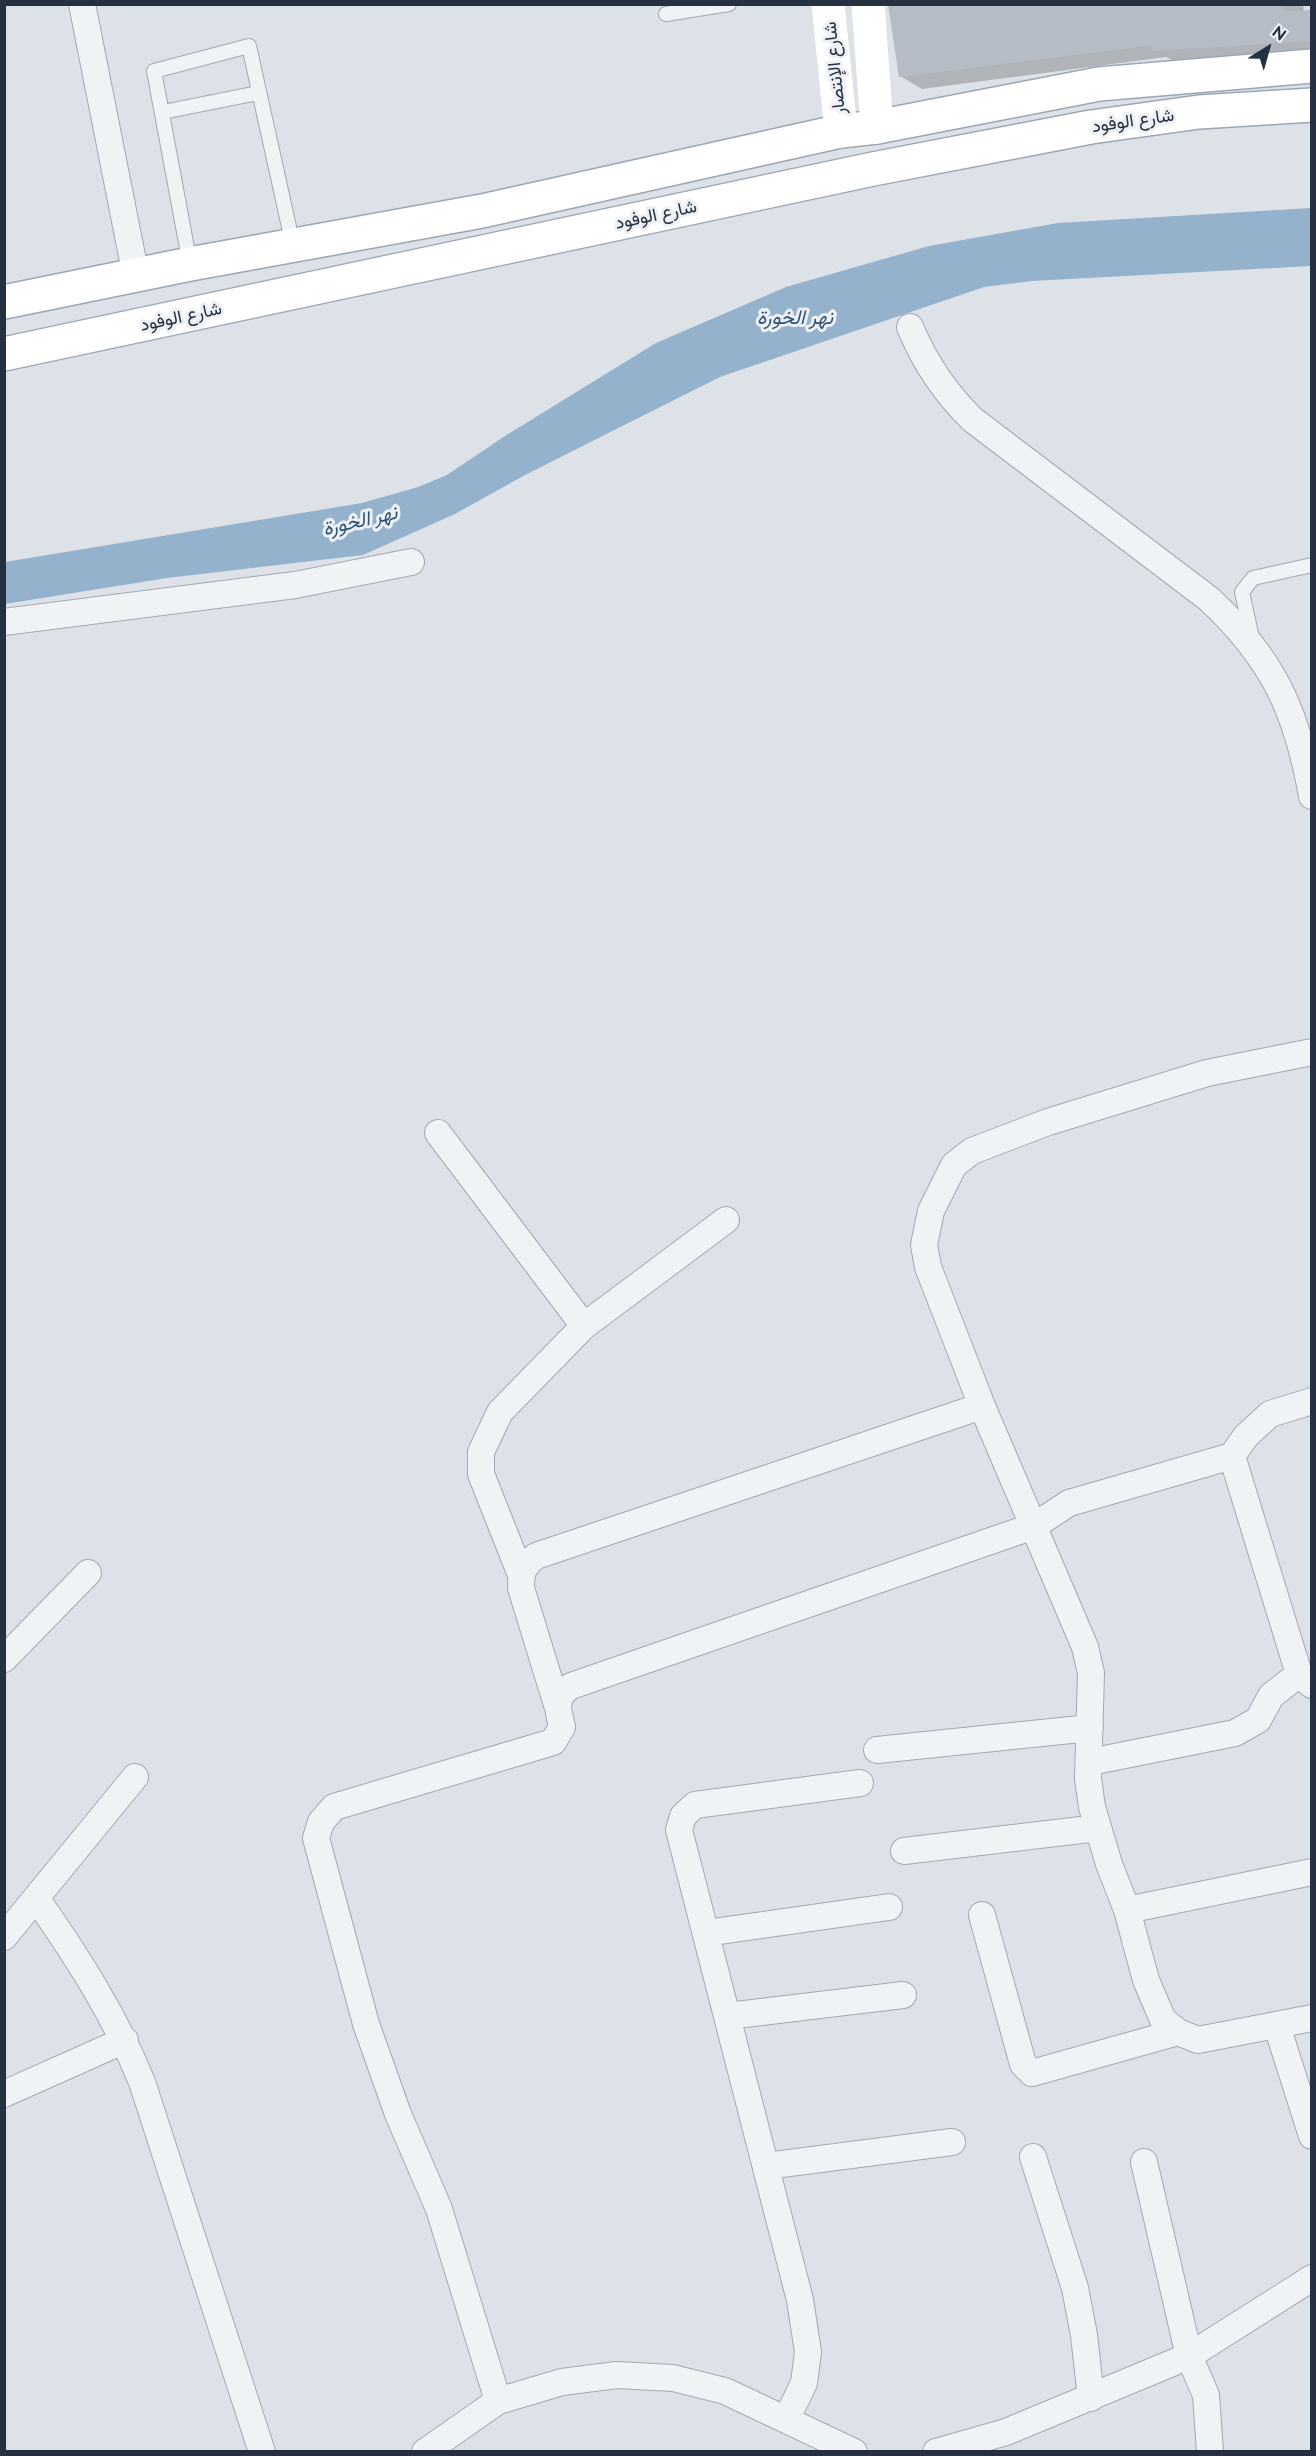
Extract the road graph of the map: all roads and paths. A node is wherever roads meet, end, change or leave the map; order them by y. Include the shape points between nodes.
1 (82, 4) edge
2 (729, 4) edge
3 (828, 4) edge
4 (868, 4) edge
5 (666, 14) dead end
6 (1311, 66) edge
7 (258, 93) junction
8 (1311, 105) edge
9 (163, 112) junction
10 (877, 126) junction
11 (841, 130) junction
12 (293, 245) junction
13 (190, 264) junction
14 (136, 276) junction
15 (4, 302) edge
16 (910, 327) dead end
17 (4, 354) edge
18 (411, 562) dead end
19 (1311, 565) edge
20 (4, 622) edge
21 (1254, 646) junction
22 (1311, 796) edge
23 (1311, 1052) edge
24 (438, 1132) dead end
25 (726, 1220) dead end
26 (584, 1326) junction
27 (1311, 1401) edge
28 (982, 1406) junction
29 (1232, 1456) junction
30 (1034, 1526) junction
31 (88, 1573) dead end
32 (521, 1575) junction
33 (4, 1659) edge
34 (1305, 1680) edge
35 (557, 1705) junction
36 (1089, 1728) junction
37 (877, 1750) dead end
38 (1090, 1762) junction
39 (135, 1777) dead end
40 (860, 1783) dead end
41 (1098, 1828) junction
42 (904, 1851) dead end
43 (1311, 1872) edge
44 (36, 1898) junction
45 (889, 1907) dead end
46 (1127, 1910) junction
47 (982, 1916) dead end
48 (706, 1933) junction
49 (4, 1936) edge
50 (903, 1995) dead end
51 (728, 2016) junction
52 (1311, 2019) edge
53 (1277, 2025) junction
54 (1178, 2032) junction
55 (125, 2040) junction
56 (4, 2094) edge
57 (1311, 2136) edge
58 (952, 2142) dead end
59 (1033, 2157) dead end
60 (1144, 2162) dead end
61 (766, 2166) junction
62 (1311, 2278) edge
63 (1189, 2356) junction
64 (1091, 2398) junction
65 (498, 2401) junction
66 (787, 2418) junction
67 (262, 2451) edge
68 (425, 2451) edge
69 (854, 2451) edge
70 (936, 2451) edge
71 (1210, 2451) edge

1 - 14 street
2 - 5 lane
3 - 11 main road, شارع الإنتصار
4 - 10 main road, شارع الإنتصار
6 - 10 main road via 1099,84
7 - 9 lane
7 - 9 lane via 249,46 154,71
7 - 12 lane
8 - 17 main road, شارع الوفود via 1199,112 1068,131 861,171
9 - 13 lane
10 - 11 main road
11 - 12 main road via 505,206
12 - 13 main road
13 - 14 main road
14 - 15 main road
16 - 21 street via 929,368 972,420 1209,599
18 - 20 street via 296,585
19 - 21 lane via 1253,578 1242,592
21 - 22 street via 1287,701 1298,731
23 - 28 street via 1207,1073 1048,1122 972,1151 954,1165 931,1211 924,1245 928,1267
24 - 26 street
25 - 26 street
26 - 32 street via 500,1412 481,1452 481,1474
27 - 29 street via 1269,1414
28 - 30 street
28 - 32 street via 536,1556 525,1564
29 - 30 street via 1070,1503
29 - 34 street
30 - 35 street via 571,1686 562,1692
30 - 36 street via 1085,1647 1091,1673
31 - 33 street
32 - 35 street via 521,1588
34 - 38 street via 1271,1696 1258,1720 1235,1733
35 - 65 street via 562,1727 553,1742 334,1807 321,1822 316,1838 366,2024 398,2114 439,2209
36 - 37 street
36 - 38 street
38 - 41 street via 1088,1779
39 - 44 street
40 - 48 street via 694,1805 683,1816 679,1830
41 - 42 street
41 - 46 street
43 - 46 street
44 - 49 street
44 - 55 street via 76,1955
45 - 48 street
46 - 54 street via 1146,1980 1163,2020
47 - 54 street via 1023,2064 1032,2073
48 - 51 street
50 - 51 street
51 - 61 street
52 - 53 street
53 - 54 street via 1198,2040
53 - 57 street
55 - 56 street
55 - 67 street
58 - 61 street
59 - 64 street via 1074,2288
60 - 63 street
61 - 66 street via 800,2300 808,2352 804,2383
62 - 63 street
63 - 64 street
63 - 71 street via 1206,2395
64 - 70 street via 1005,2432
65 - 66 street via 562,2382 628,2376 673,2378 724,2391
65 - 68 street
66 - 69 street

